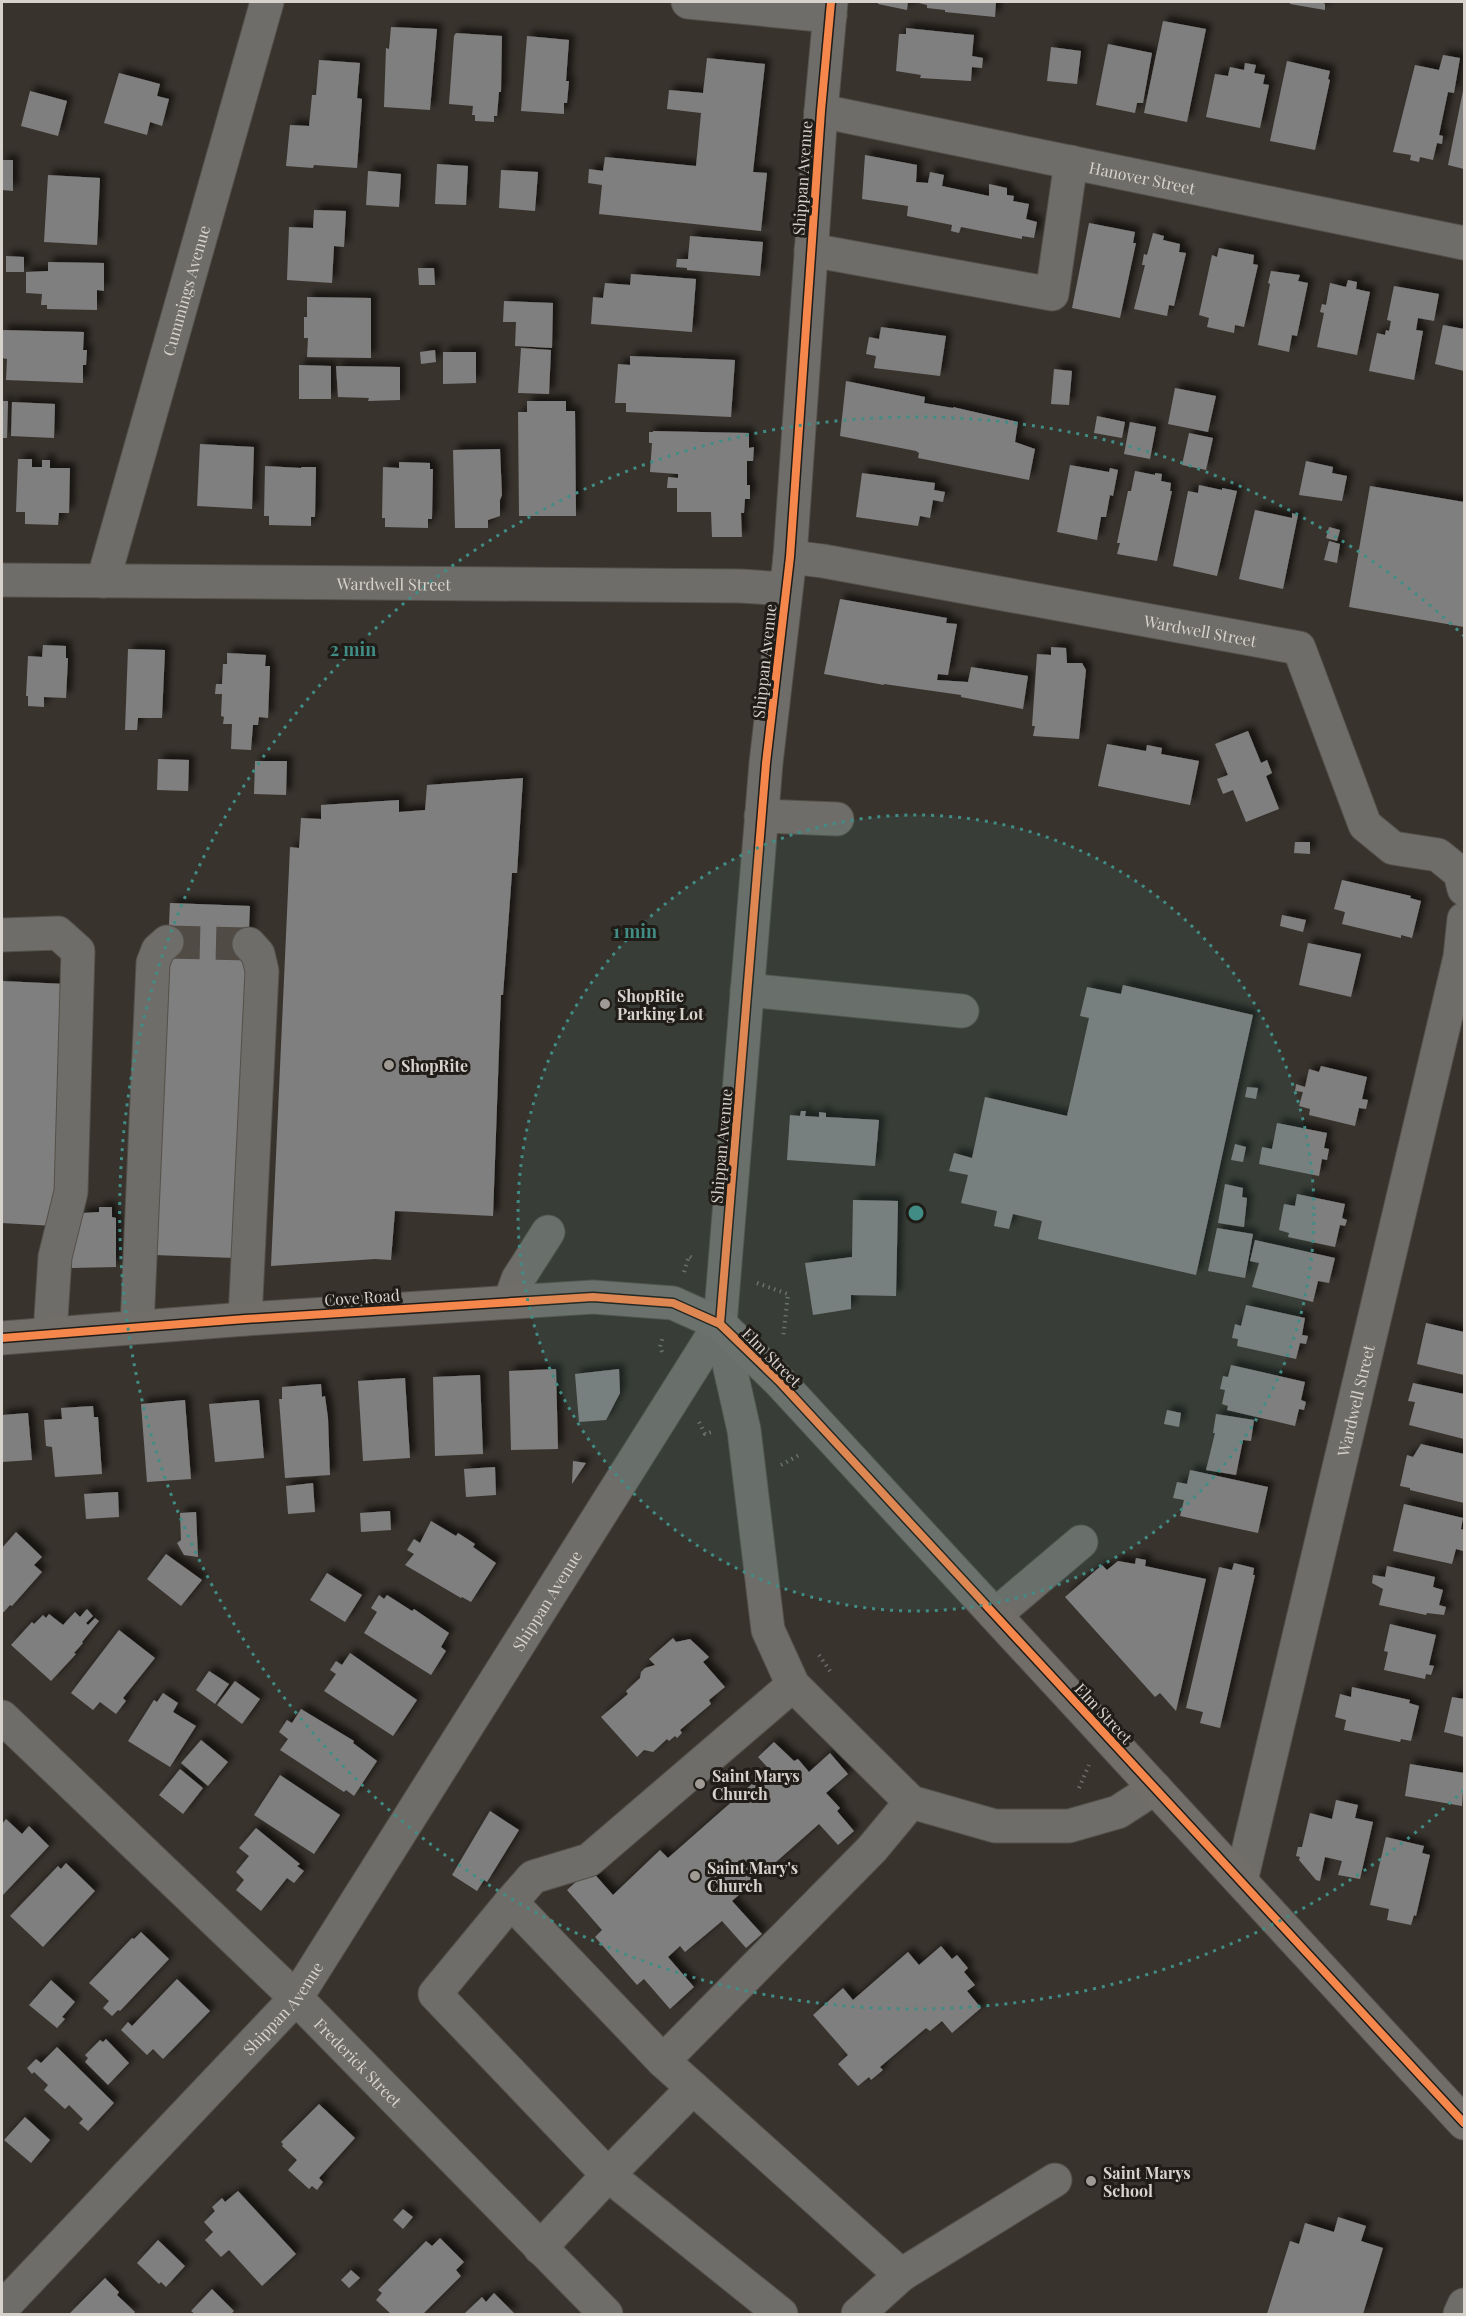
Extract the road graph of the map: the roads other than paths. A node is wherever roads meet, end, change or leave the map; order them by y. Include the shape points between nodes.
1 (267, 2) edge
2 (688, 2) edge
3 (831, 8) edge
4 (821, 111) junction
5 (1071, 162) junction
6 (1464, 243) edge
7 (811, 250) junction
8 (790, 557) junction
9 (2, 580) edge
10 (102, 581) junction
11 (785, 589) junction
12 (761, 816) junction
13 (837, 819) dead end
14 (1464, 889) edge
15 (1464, 920) edge
16 (2, 935) edge
17 (167, 942) dead end
18 (249, 944) dead end
19 (747, 990) junction
20 (963, 1011) dead end
21 (548, 1232) dead end
22 (510, 1302) junction
23 (245, 1318) junction
24 (720, 1324) junction
25 (137, 1326) junction
26 (50, 1333) junction
27 (2, 1338) edge
28 (1081, 1542) dead end
29 (995, 1615) junction
30 (793, 1685) junction
31 (2, 1717) edge
32 (1155, 1788) junction
33 (911, 1802) junction
34 (1241, 1881) junction
35 (511, 1902) junction
36 (296, 1998) junction
37 (663, 2061) junction
38 (693, 2088) junction
39 (1464, 2123) edge
40 (608, 2175) junction
41 (1054, 2180) dead end
42 (540, 2248) junction
43 (901, 2275) junction
44 (1464, 2305) edge
45 (2, 2308) edge
46 (606, 2314) edge
47 (781, 2314) edge
48 (858, 2314) edge
49 (1460, 2314) edge

1 - 10 street, Cummings Avenue
2 - 3 street
3 - 4 street, Shippan Avenue
4 - 5 street, Hanover Street
4 - 7 street, Shippan Avenue
5 - 6 street, Hanover Street
5 - 7 street via 1052,294
7 - 8 street, Shippan Avenue
8 - 11 street, Shippan Avenue
8 - 14 street, Wardwell Street via 1299,648 1365,825 1393,848 1438,855 1460,873
9 - 10 street, Wardwell Street
10 - 11 street, Wardwell Street
11 - 12 street, Shippan Avenue
12 - 13 street
12 - 19 street, Shippan Avenue
15 - 34 street, Wardwell Street via 1460,957
16 - 26 street via 58,933 78,951 71,1192 55,1257
17 - 25 street via 158,950 153,963
18 - 23 street via 258,954 262,971
19 - 20 street
19 - 24 street, Shippan Avenue
21 - 22 street via 518,1280
22 - 23 main road, Cove Road
22 - 24 main road, Cove Road via 593,1297 673,1303
23 - 25 main road, Cove Road
24 - 29 main road, Elm Street via 779,1381
24 - 30 street via 744,1430 768,1630
24 - 36 street, Shippan Avenue
25 - 26 main road, Cove Road
26 - 27 main road, Cove Road
28 - 29 street
29 - 32 main road, Elm Street
30 - 33 street
30 - 35 street via 589,1860 533,1877
31 - 36 street, Frederick Street
32 - 33 street via 1118,1812 1069,1827 995,1826
32 - 34 main road, Elm Street
33 - 37 street via 872,1849
34 - 39 main road, Elm Street
35 - 37 street
35 - 40 street via 435,1994
36 - 42 street, Frederick Street
36 - 45 street, Shippan Avenue
37 - 38 street
38 - 40 street
38 - 43 street
40 - 42 street
40 - 47 street
41 - 43 street
42 - 46 street, Frederick Street
43 - 48 street
44 - 49 street

